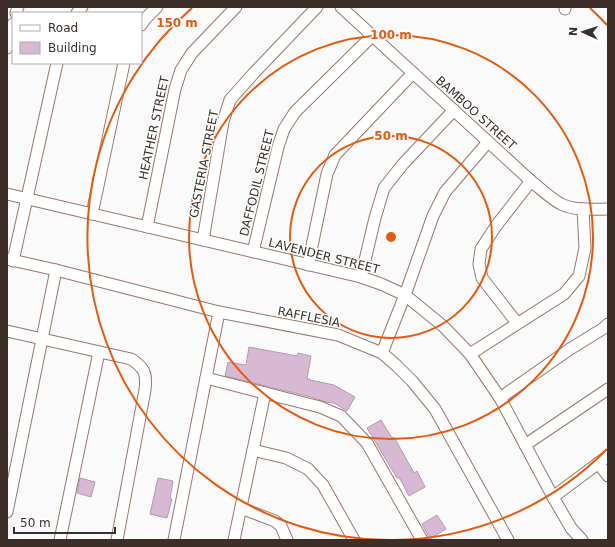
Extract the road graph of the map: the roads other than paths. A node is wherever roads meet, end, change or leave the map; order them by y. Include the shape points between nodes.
1 (157, 7) edge
2 (236, 7) edge
3 (317, 7) edge
4 (340, 7) edge
5 (142, 24) edge
6 (12, 28) edge
7 (372, 36) junction
8 (7, 48) edge
9 (57, 64) edge
10 (124, 64) edge
11 (413, 74) junction
12 (454, 110) junction
13 (488, 142) junction
14 (531, 181) junction
15 (7, 194) edge
16 (27, 198) junction
17 (583, 209) junction
18 (608, 210) edge
19 (92, 214) junction
20 (147, 227) junction
21 (203, 240) junction
22 (253, 252) junction
23 (10, 260) edge
24 (308, 265) junction
25 (56, 270) junction
26 (361, 277) junction
27 (405, 295) junction
28 (219, 312) junction
29 (517, 323) junction
30 (608, 324) edge
31 (7, 331) edge
32 (42, 338) junction
33 (99, 352) junction
34 (382, 353) junction
35 (470, 354) junction
36 (206, 378) junction
37 (608, 389) edge
38 (265, 393) junction
39 (500, 398) junction
40 (525, 444) junction
41 (253, 450) junction
42 (608, 456) edge
43 (598, 463) junction
44 (608, 476) edge
45 (553, 497) junction
46 (241, 508) junction
47 (7, 512) edge
48 (60, 540) edge
49 (117, 540) edge
50 (174, 540) edge
51 (234, 540) edge
52 (287, 540) edge
53 (354, 540) edge
54 (422, 540) edge
55 (508, 540) edge
56 (582, 540) edge

1 - 5 street
2 - 20 street, HEATHER STREET via 192,53 181,70
3 - 21 street, GASTERIA STREET via 230,100 223,122
4 - 7 street, BAMBOO STREET
6 - 8 street
7 - 11 street, BAMBOO STREET
7 - 22 street, DAFFODIL STREET via 295,112 284,129
9 - 16 street
10 - 19 street
11 - 12 street, BAMBOO STREET
11 - 24 street via 334,155 327,174
12 - 13 street, BAMBOO STREET
12 - 26 street via 384,188
13 - 14 street, BAMBOO STREET
13 - 27 street via 445,192 433,216
14 - 17 street, BAMBOO STREET via 562,205
14 - 29 street via 481,249 479,264 482,278
15 - 16 street, LAVENDER STREET
16 - 19 street, LAVENDER STREET
16 - 23 street
17 - 18 street, BAMBOO STREET
17 - 29 street via 584,248 579,276 564,294
19 - 20 street, LAVENDER STREET
20 - 21 street, LAVENDER STREET
21 - 22 street, LAVENDER STREET
22 - 24 street, LAVENDER STREET
23 - 25 street, RAFFLESIA
24 - 26 street, LAVENDER STREET
25 - 28 street, RAFFLESIA
25 - 32 street
26 - 27 street, LAVENDER STREET
27 - 34 street
27 - 35 street, LAVENDER STREET via 443,326
28 - 34 street, RAFFLESIA via 338,335
28 - 36 street
29 - 35 street
30 - 39 street
31 - 32 street
32 - 33 street
32 - 47 street
33 - 48 street
33 - 49 street via 131,359 144,370 146,379
34 - 55 street, RAFFLESIA via 412,381 435,408
35 - 39 street, LAVENDER STREET
36 - 38 street
36 - 50 street
37 - 40 street
38 - 41 street
38 - 54 street via 320,407 341,416 367,443
39 - 40 street, LAVENDER STREET
40 - 45 street, LAVENDER STREET
41 - 46 street
41 - 53 street via 286,458 308,469 323,485
42 - 43 street
43 - 44 street
43 - 45 street
45 - 56 street, LAVENDER STREET via 570,528
46 - 51 street
46 - 52 street via 275,521 281,526

